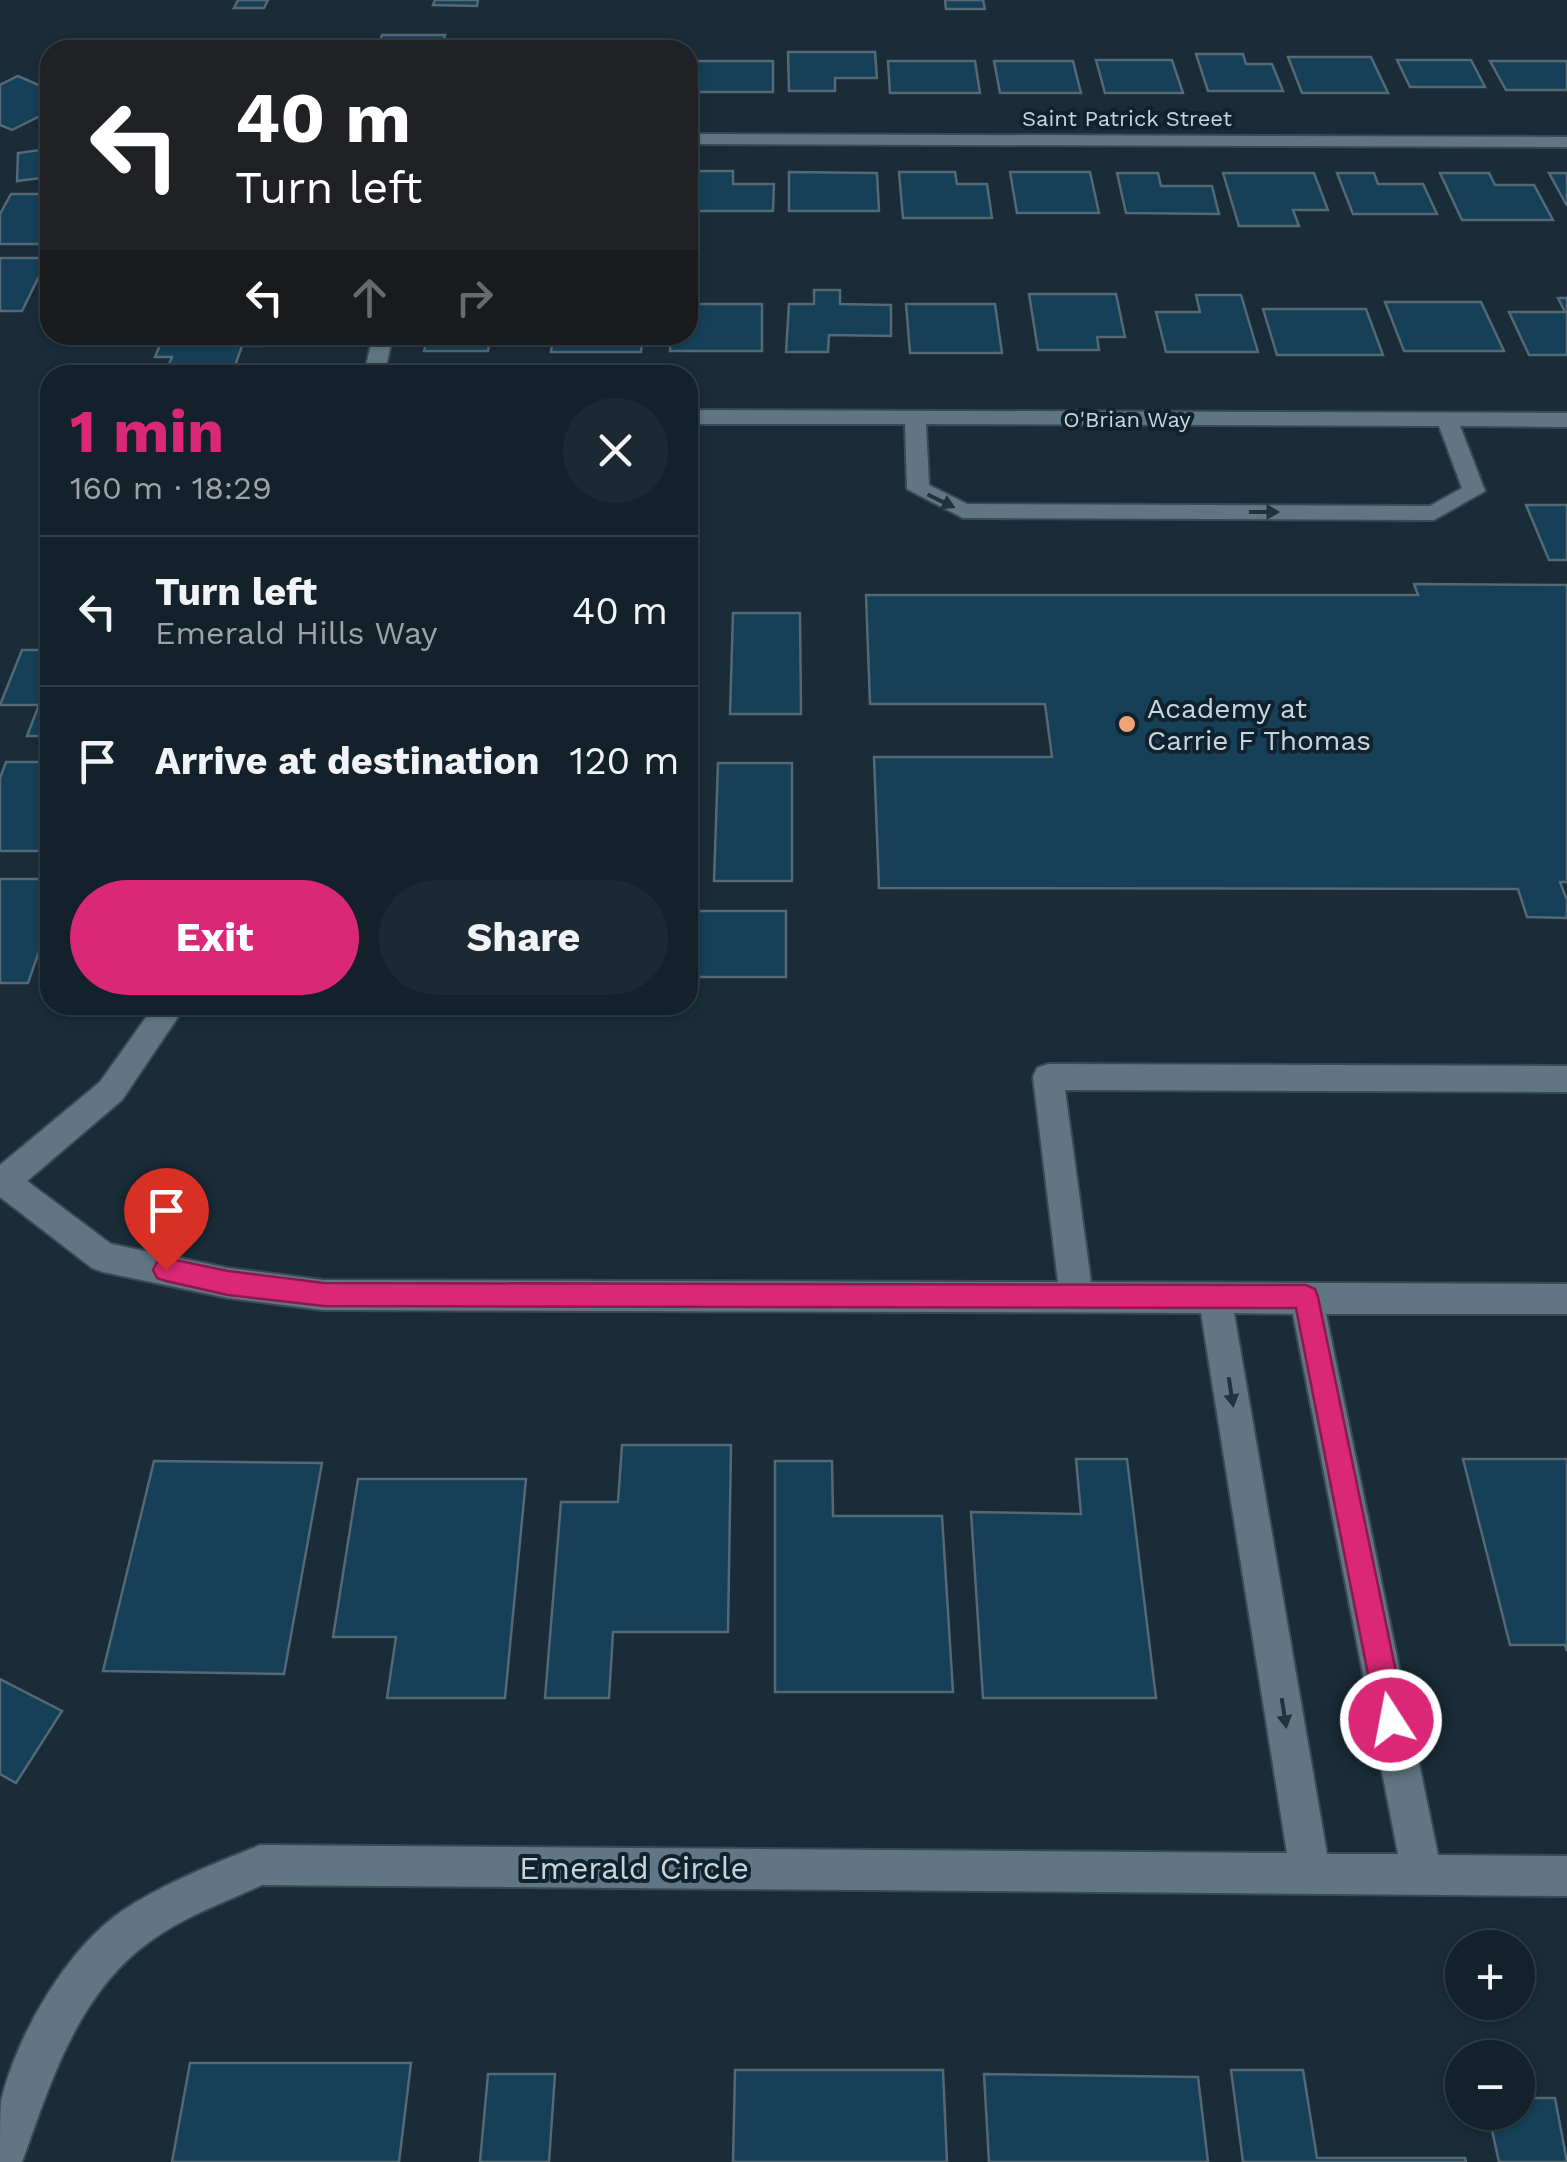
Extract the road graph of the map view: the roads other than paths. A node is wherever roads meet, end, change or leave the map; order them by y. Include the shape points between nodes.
1 (698, 139) edge
2 (1567, 142) edge
3 (698, 417) edge
4 (915, 418) junction
5 (1446, 420) junction
6 (1567, 420) edge
7 (164, 1015) edge
8 (1567, 1079) edge
9 (2, 1181) edge
10 (1076, 1296) junction
11 (1215, 1296) junction
12 (1306, 1297) junction
13 (1567, 1299) edge
14 (1310, 1873) junction
15 (1422, 1874) junction
16 (1567, 1876) edge
17 (0, 2162) edge

1 - 2 street, Saint Patrick Street
3 - 4 street, O'Brian Way
4 - 5 street, O'Brian Way
4 -> 5 street via 918,489 963,512 1434,513 1474,491
5 - 6 street, O'Brian Way
7 - 9 street via 111,1091
8 - 10 street via 1048,1077
9 - 10 street via 103,1256 324,1295
10 - 11 street
11 - 12 street
11 -> 14 street
12 - 13 street
12 - 15 street
14 - 15 street, Emerald Circle
14 - 17 street, Emerald Circle via 260,1865 135,1926 93,1968 53,2026
15 - 16 street, Emerald Circle

